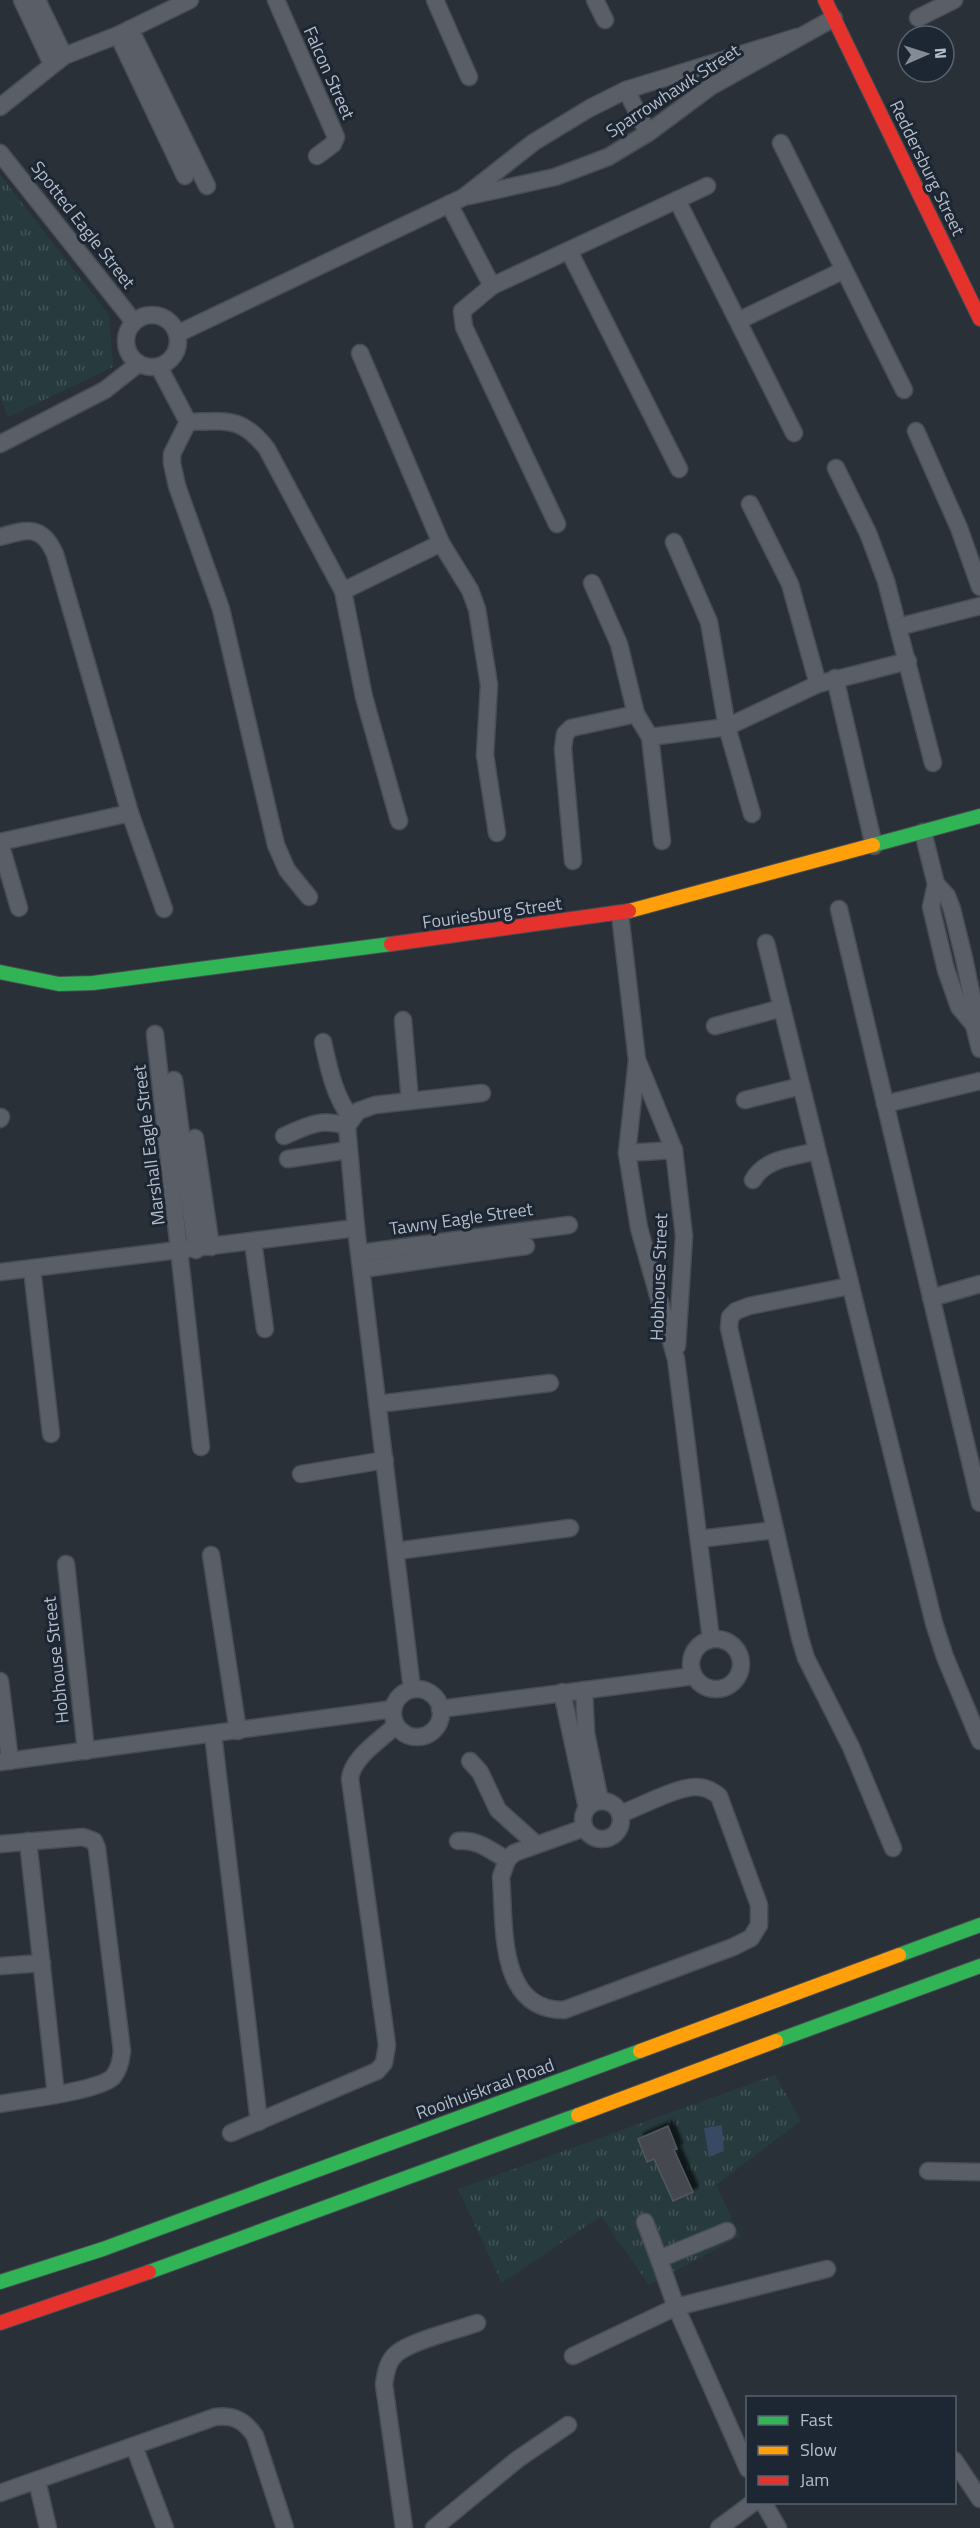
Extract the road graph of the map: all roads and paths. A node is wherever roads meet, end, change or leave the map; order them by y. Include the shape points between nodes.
1 (22, 0) edge
2 (37, 0) edge
3 (190, 0) edge
4 (276, 0) edge
5 (435, 0) edge
6 (595, 0) edge
7 (825, 0) edge
8 (954, 0) edge
9 (834, 18) junction
10 (918, 18) dead end
11 (605, 20) dead end
12 (124, 32) junction
13 (797, 37) junction
14 (58, 60) junction
15 (469, 77) dead end
16 (626, 90) junction
17 (0, 107) edge
18 (648, 133) junction
19 (781, 143) dead end
20 (0, 153) edge
21 (317, 156) dead end
22 (185, 176) dead end
23 (207, 186) dead end
24 (707, 186) dead end
25 (456, 200) junction
26 (677, 200) junction
27 (568, 250) junction
28 (844, 270) junction
29 (492, 286) junction
30 (980, 318) edge
31 (738, 321) junction
32 (134, 322) junction
33 (177, 334) junction
34 (360, 353) dead end
35 (138, 364) junction
36 (159, 367) junction
37 (904, 390) dead end
38 (188, 422) junction
39 (916, 431) dead end
40 (794, 433) dead end
41 (0, 444) edge
42 (836, 468) dead end
43 (679, 469) dead end
44 (750, 504) dead end
45 (557, 524) dead end
46 (0, 537) edge
47 (674, 542) dead end
48 (441, 543) junction
49 (592, 583) dead end
50 (980, 587) edge
51 (343, 591) junction
52 (980, 606) edge
53 (898, 627) junction
54 (908, 661) junction
55 (835, 678) junction
56 (818, 684) junction
57 (636, 714) junction
58 (727, 727) junction
59 (650, 737) junction
60 (933, 763) dead end
61 (130, 813) junction
62 (752, 814) dead end
63 (980, 816) edge
64 (399, 821) dead end
65 (923, 832) junction
66 (497, 833) dead end
67 (662, 841) dead end
68 (0, 842) edge
69 (874, 846) junction
70 (573, 861) dead end
71 (936, 884) junction
72 (309, 897) dead end
73 (20, 908) dead end
74 (164, 909) dead end
75 (839, 909) dead end
76 (620, 914) junction
77 (959, 937) junction
78 (939, 942) junction
79 (766, 943) dead end
80 (0, 972) edge
81 (971, 1003) edge
82 (782, 1008) junction
83 (403, 1020) dead end
84 (715, 1026) dead end
85 (155, 1034) dead end
86 (323, 1042) dead end
87 (980, 1049) edge
88 (637, 1060) junction
89 (174, 1080) dead end
90 (980, 1082) edge
91 (801, 1086) junction
92 (482, 1093) dead end
93 (745, 1100) dead end
94 (410, 1101) junction
95 (885, 1104) junction
96 (349, 1122) junction
97 (284, 1136) dead end
98 (195, 1138) dead end
99 (348, 1150) junction
100 (674, 1150) junction
101 (817, 1151) junction
102 (627, 1154) junction
103 (288, 1159) dead end
104 (753, 1180) dead end
105 (568, 1225) dead end
106 (356, 1228) junction
107 (253, 1242) junction
108 (526, 1246) dead end
109 (196, 1249) junction
110 (361, 1261) junction
111 (32, 1269) junction
112 (0, 1272) edge
113 (980, 1284) edge
114 (850, 1286) junction
115 (931, 1298) junction
116 (265, 1329) dead end
117 (676, 1359) junction
118 (550, 1383) dead end
119 (378, 1404) junction
120 (51, 1434) dead end
121 (201, 1447) dead end
122 (385, 1460) junction
123 (301, 1474) dead end
124 (980, 1503) edge
125 (570, 1528) dead end
126 (775, 1530) junction
127 (699, 1539) junction
128 (396, 1551) junction
129 (211, 1555) dead end
130 (66, 1564) dead end
131 (711, 1639) junction
132 (694, 1676) junction
133 (0, 1682) edge
134 (412, 1689) junction
135 (585, 1690) junction
136 (562, 1692) junction
137 (440, 1708) junction
138 (394, 1717) junction
139 (238, 1731) junction
140 (213, 1734) junction
141 (980, 1741) edge
142 (86, 1751) junction
143 (470, 1761) dead end
144 (5, 1762) edge
145 (593, 1804) junction
146 (620, 1814) junction
147 (584, 1827) junction
148 (28, 1841) junction
149 (458, 1841) dead end
150 (0, 1844) edge
151 (536, 1844) junction
152 (893, 1848) dead end
153 (507, 1860) junction
154 (980, 1925) edge
155 (42, 1963) junction
156 (980, 1965) edge
157 (0, 1966) edge
158 (56, 2095) junction
159 (0, 2104) edge
160 (258, 2122) junction
161 (231, 2133) dead end
162 (928, 2171) dead end
163 (980, 2172) edge
164 (645, 2222) dead end
165 (728, 2231) dead end
166 (659, 2259) junction
167 (827, 2270) dead end
168 (0, 2282) edge
169 (676, 2307) junction
170 (0, 2323) edge
171 (477, 2323) dead end
172 (573, 2356) dead end
173 (568, 2425) dead end
174 (134, 2446) junction
175 (956, 2463) edge
176 (746, 2467) edge
177 (37, 2481) junction
178 (0, 2493) edge
179 (980, 2499) edge
180 (751, 2504) edge
181 (764, 2504) edge
182 (48, 2528) edge
183 (165, 2528) edge
184 (285, 2528) edge
185 (404, 2528) edge
186 (434, 2528) edge
187 (719, 2528) edge
188 (778, 2528) edge

1 - 14 street
2 - 14 street
3 - 12 street
4 - 21 street, Falcon Street via 336,136 333,144
5 - 15 street
6 - 11 street
7 - 9 main road, Reddersburg Street
8 - 10 street
9 - 13 street, Sparrowhawk Street
9 - 30 main road, Reddersburg Street
12 - 14 street
12 - 22 street
12 - 23 street
13 - 16 street, Sparrowhawk Street
13 - 18 street, Sparrowhawk Street via 710,87
14 - 17 street
16 - 18 street
16 - 25 street, Sparrowhawk Street via 534,142
18 - 25 street, Sparrowhawk Street via 608,157 555,177
19 - 28 street
20 - 32 street, Spotted Eagle Street
24 - 26 street
25 - 29 street
25 - 33 street, Sparrowhawk Street
26 - 27 street
26 - 31 street
27 - 29 street
27 - 43 street
28 - 31 street
28 - 37 street
29 - 45 street via 464,308 462,320
31 - 40 street
32 - 33 street via 150,315 160,316 169,321
32 - 35 street via 126,343
33 - 36 street via 176,351
34 - 48 street
35 - 36 street
35 - 41 street via 105,390
36 - 38 street
38 - 51 street via 234,421 256,435
38 - 72 street via 172,454 176,480 221,609 276,845 287,870
39 - 50 street
42 - 53 street via 877,556
44 - 56 street via 790,584
46 - 61 street via 29,530 43,535 52,548
47 - 58 street via 705,610
48 - 51 street
48 - 66 street via 477,609 489,685 485,755
49 - 57 street via 620,644
51 - 64 street via 364,697
52 - 53 street
53 - 54 street
54 - 55 street
54 - 60 street
55 - 56 street
55 - 69 street
56 - 58 street
57 - 59 street
57 - 70 street via 579,725 565,734
58 - 59 street
58 - 62 street
59 - 67 street
61 - 68 street
61 - 74 street
63 - 65 main road, Fouriesburg Street
65 - 69 main road, Fouriesburg Street
65 - 71 street
68 - 73 street
69 - 76 main road, Fouriesburg Street
71 - 77 street via 949,900
71 - 78 street via 931,907
75 - 95 street
76 - 80 main road, Fouriesburg Street via 107,981 59,984
76 - 88 street, Hobhouse Street
77 - 78 street
77 - 81 street
78 - 81 street
79 - 82 street
81 - 87 street
82 - 84 street
82 - 91 street
83 - 94 street
85 - 109 street, Marshall Eagle Street
86 - 96 street via 334,1087
88 - 100 street, Hobhouse Street
88 - 102 street, Hobhouse Street
89 - 109 street, Marshall Eagle Street
90 - 95 street
91 - 93 street
91 - 101 street
92 - 94 street
94 - 96 street via 357,1111
95 - 115 street
96 - 97 street via 314,1122
96 - 99 street
98 - 109 street, Marshall Eagle Street
99 - 103 street
99 - 106 street
100 - 102 street
100 - 117 street, Hobhouse Street via 684,1236
101 - 104 street via 768,1163
101 - 114 street
102 - 117 street, Hobhouse Street via 639,1228
105 - 110 street, Tawny Eagle Street
106 - 107 street
106 - 110 street
107 - 109 street
107 - 116 street
108 - 110 street, Tawny Eagle Street
109 - 111 street
109 - 121 street, Marshall Eagle Street
110 - 119 street
111 - 112 street
111 - 120 street
113 - 115 street
114 - 126 street via 749,1306 730,1317 729,1328
114 - 141 street via 934,1623
115 - 124 street
117 - 127 street, Hobhouse Street
118 - 119 street
119 - 122 street
122 - 123 street
122 - 128 street
125 - 128 street
126 - 127 street
126 - 152 street via 806,1658 851,1747
127 - 131 street, Hobhouse Street
128 - 134 street
129 - 139 street
130 - 142 street, Hobhouse Street
131 - 132 street via 693,1656
131 - 132 street via 729,1642 737,1650 741,1657 739,1675 733,1683 717,1689 700,1684
132 - 135 street
133 - 144 street
134 - 137 street via 427,1691
134 - 138 street via 399,1696
135 - 136 street
135 - 145 street
136 - 137 street
136 - 145 street
137 - 138 street via 437,1725 425,1736 408,1736
138 - 139 street
138 - 160 street via 357,1761 351,1779 387,2045 384,2063 377,2071
139 - 140 street
140 - 142 street
140 - 160 street
142 - 144 street
143 - 151 street via 480,1772 498,1810
145 - 146 street via 615,1805
145 - 147 street via 584,1814
146 - 147 street via 619,1829 609,1838 594,1838
146 - 153 street via 685,1788 707,1789 719,1796 759,1905 759,1925 752,1938 564,2010 549,2010 529,2000 507,1962 501,1878
147 - 151 street
148 - 150 street
148 - 155 street
148 - 158 street via 83,1837 94,1841 121,2039 121,2061 113,2077 99,2085
149 - 153 street via 472,1840
151 - 153 street via 514,1852
154 - 168 main road, Rooihuiskraal Road via 103,2249
155 - 157 street
155 - 158 street
156 - 170 main road via 218,2248
158 - 159 street
160 - 161 street
162 - 163 street
164 - 166 street
165 - 166 street
166 - 169 street
167 - 169 street
169 - 172 street
169 - 176 street
171 - 185 street via 411,2345 396,2353 387,2367 384,2384
173 - 186 street via 518,2459
174 - 177 street
174 - 183 street
174 - 184 street via 214,2417 239,2419 255,2436
175 - 179 street
177 - 178 street
177 - 182 street
180 - 187 street
181 - 188 street

